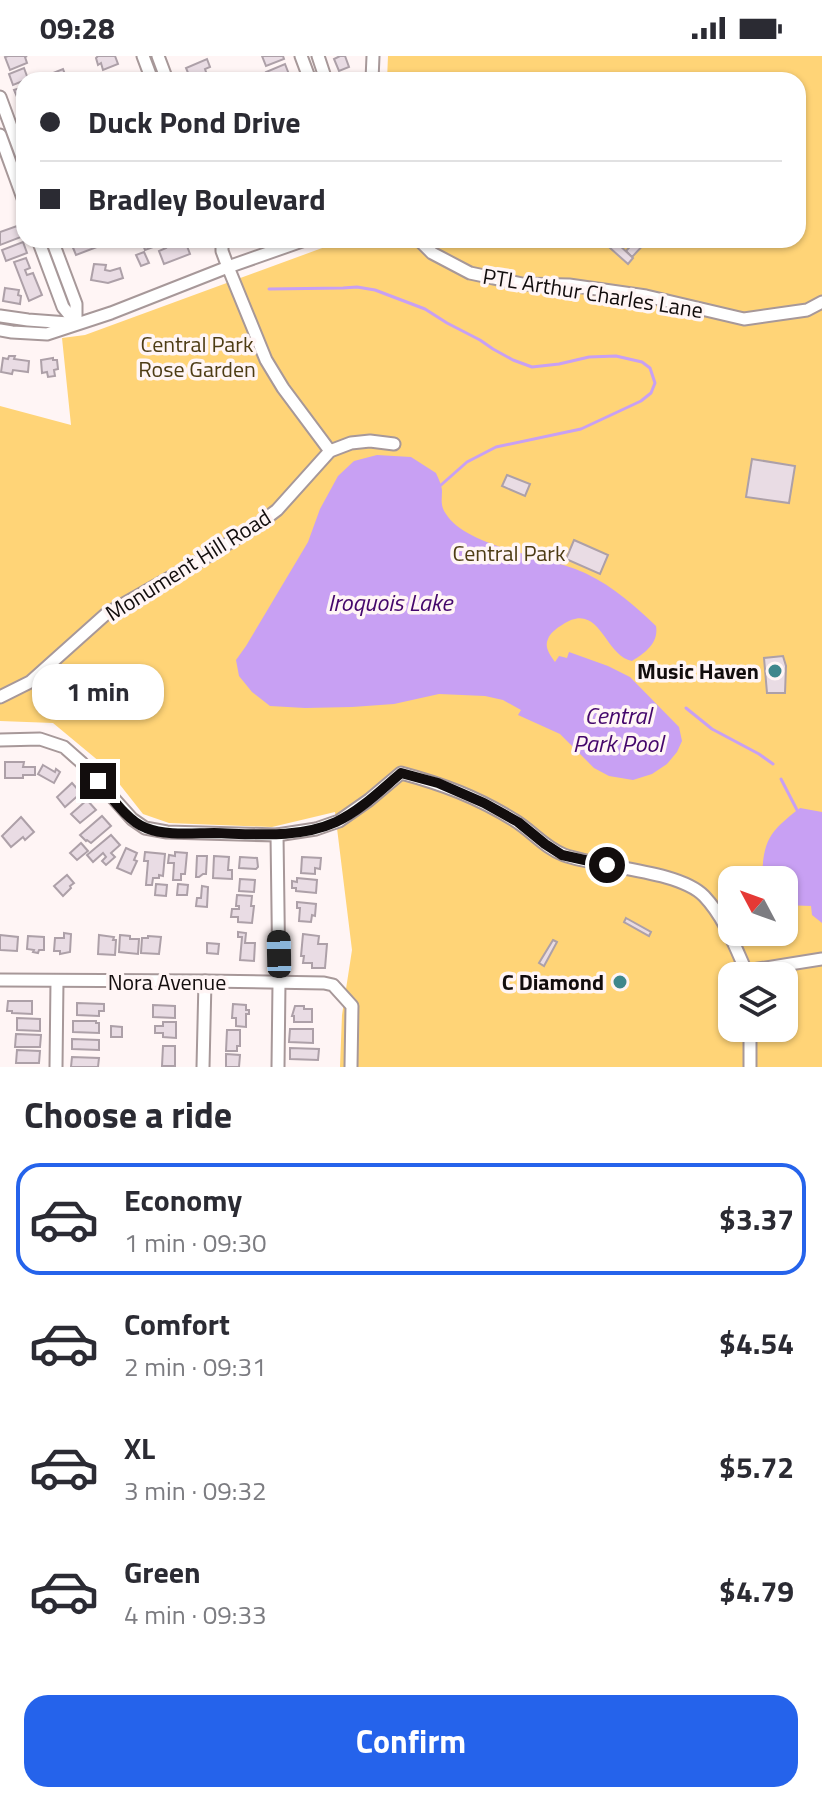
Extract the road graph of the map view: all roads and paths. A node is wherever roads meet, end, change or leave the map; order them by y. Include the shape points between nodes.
1 (0, 97) edge
2 (0, 135) edge
3 (16, 140) edge
4 (16, 179) edge
5 (41, 248) edge
6 (55, 248) edge
7 (223, 248) edge
8 (282, 248) edge
9 (427, 248) edge
10 (228, 267) junction
11 (822, 302) edge
12 (0, 316) edge
13 (76, 323) junction
14 (0, 330) edge
15 (394, 444) dead end
16 (330, 451) junction
17 (0, 697) edge
18 (0, 740) edge
19 (277, 835) junction
20 (822, 959) edge
21 (741, 962) edge
22 (798, 964) edge
23 (0, 980) edge
24 (57, 981) junction
25 (205, 981) junction
26 (279, 983) junction
27 (750, 1042) edge
28 (56, 1067) edge
29 (203, 1067) edge
30 (278, 1067) edge
31 (351, 1067) edge
32 (750, 1067) edge

1 - 3 street
2 - 4 street
5 - 13 street via 63,307
6 - 13 street via 76,304
7 - 10 street
8 - 10 street
9 - 11 street, PTL Arthur Charles Lane via 470,273 522,284 646,296 744,319 807,310
10 - 13 street
10 - 16 street via 266,360
12 - 13 street
13 - 14 street via 47,334
15 - 16 street via 351,443
16 - 17 street, Monument Hill Road via 256,526 106,614 30,682
18 - 19 street via 40,739 64,747 145,828
19 - 21 street via 339,821 401,773 438,783 518,822 562,855 674,878 703,894 726,927
19 - 26 street
20 - 22 street
23 - 24 street, Nora Avenue
24 - 25 street, Nora Avenue
24 - 28 street
25 - 26 street, Nora Avenue
25 - 29 street
26 - 30 street
26 - 31 street, Nora Avenue via 324,983 346,997 352,1006
27 - 32 street

